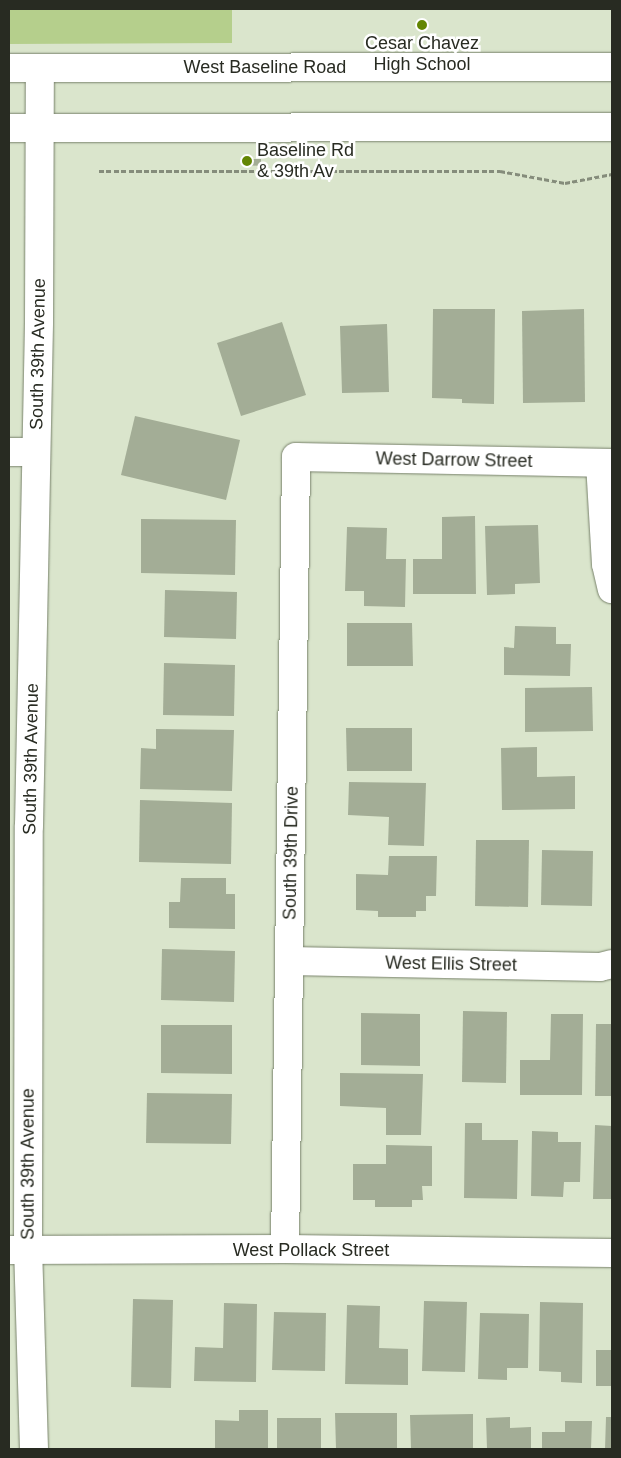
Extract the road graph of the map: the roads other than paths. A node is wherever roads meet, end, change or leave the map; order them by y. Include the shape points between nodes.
1 (9, 68) edge
2 (40, 68) junction
3 (612, 68) edge
4 (9, 128) edge
5 (39, 128) junction
6 (612, 128) edge
7 (9, 452) edge
8 (36, 452) junction
9 (296, 458) joint
10 (606, 463) edge
11 (612, 589) edge
12 (19, 826) edge
13 (289, 961) junction
14 (612, 964) edge
15 (285, 1249) junction
16 (18, 1250) edge
17 (612, 1253) edge
18 (34, 1449) edge

1 - 2 street, West Baseline Road
2 - 3 street, West Baseline Road
2 - 5 street, South 39th Avenue
4 - 5 street
5 - 6 street
5 - 8 street, South 39th Avenue
7 - 8 street
8 - 12 street, South 39th Avenue
9 - 10 street, West Darrow Street
9 - 13 street, South 39th Drive
10 - 11 street via 606,564
12 - 16 street, South 39th Avenue
13 - 14 street, West Ellis Street via 600,967
13 - 15 street, South 39th Drive
15 - 16 street, West Pollack Street
15 - 17 street, West Pollack Street
16 - 18 street, South 39th Avenue

